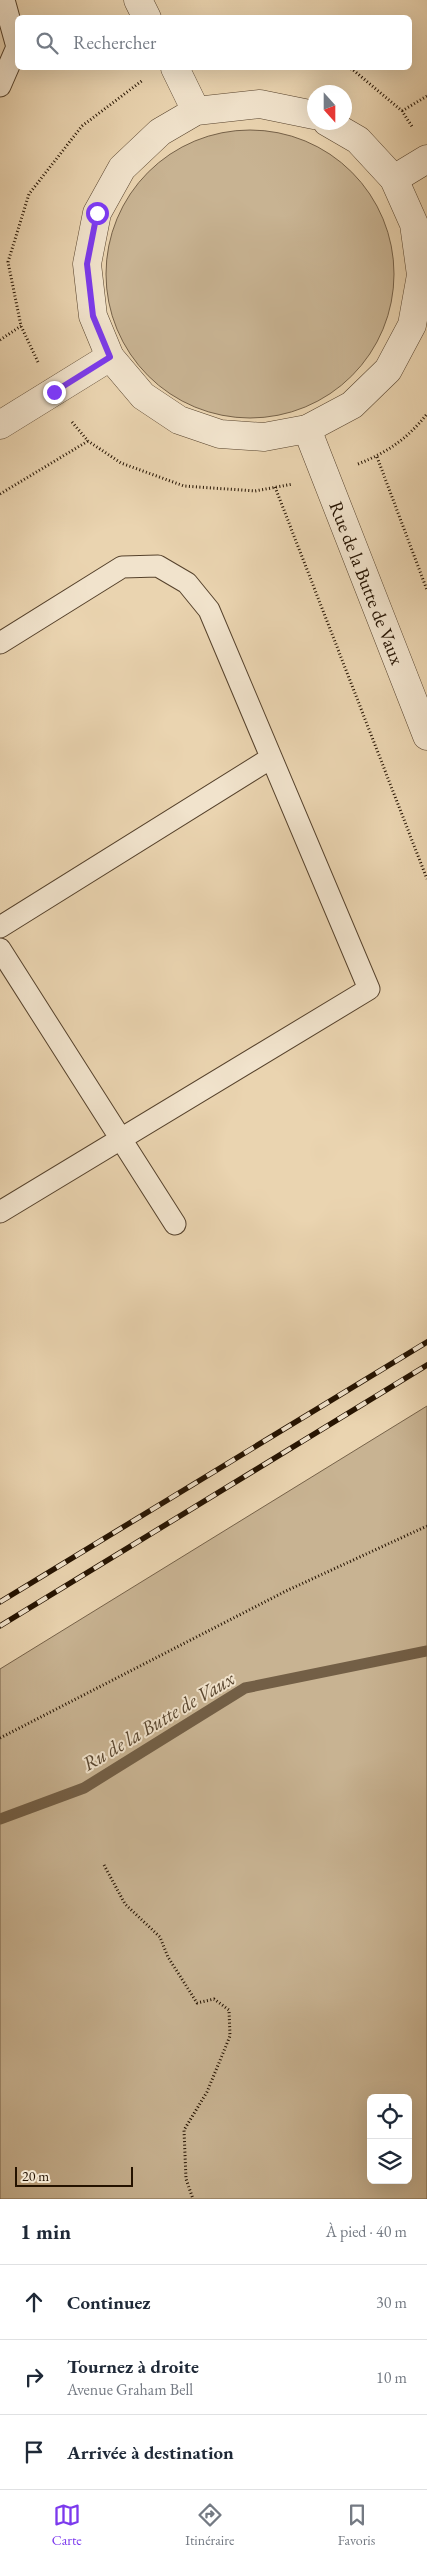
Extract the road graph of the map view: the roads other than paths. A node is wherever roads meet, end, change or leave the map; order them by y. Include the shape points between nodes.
1 (4, 0) edge
2 (138, 0) edge
3 (146, 15) edge
4 (15, 40) edge
5 (15, 52) edge
6 (176, 70) edge
7 (0, 86) edge
8 (196, 111) junction
9 (307, 114) edge
10 (341, 130) edge
11 (427, 159) edge
12 (394, 178) junction
13 (110, 357) junction
14 (0, 425) edge
15 (307, 429) junction
16 (0, 644) edge
17 (427, 736) edge
18 (272, 758) junction
19 (0, 927) edge
20 (0, 949) edge
21 (121, 1140) junction
22 (0, 1212) edge
23 (175, 1224) dead end

1 - 4 lane
2 - 3 street
5 - 7 lane
6 - 8 street
8 - 9 street via 260,104
8 - 13 street via 160,132 122,168 97,213 87,264 93,316
10 - 12 street via 358,140
11 - 12 street
12 - 15 street via 414,224 418,250 421,275 412,325 388,370 352,405
13 - 14 street
13 - 15 street via 143,396 179,420 220,434 264,437
15 - 17 street, Rue de la Butte de Vaux
16 - 18 lane via 122,567 158,566 187,583 209,610
18 - 19 lane
18 - 21 lane via 369,989
20 - 21 lane
21 - 22 lane
21 - 23 lane

